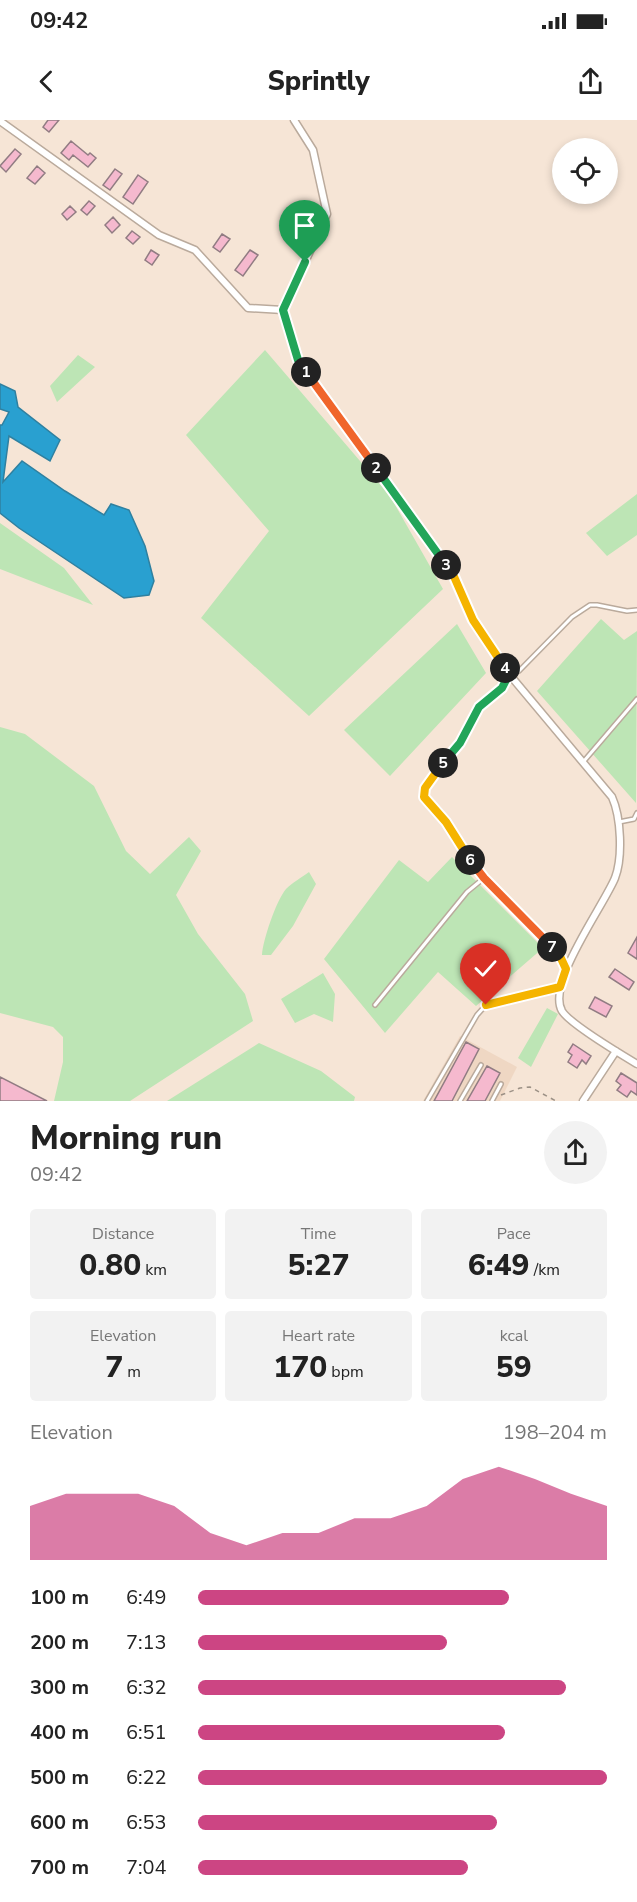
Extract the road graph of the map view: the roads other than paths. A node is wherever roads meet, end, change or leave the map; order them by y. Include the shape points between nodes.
1 (294, 120) edge
2 (0, 121) edge
3 (283, 310) junction
4 (637, 610) edge
5 (509, 674) junction
6 (637, 699) edge
7 (584, 761) junction
8 (637, 813) edge
9 (619, 822) junction
10 (484, 878) junction
11 (566, 969) junction
12 (560, 987) junction
13 (375, 1005) dead end
14 (616, 1051) junction
15 (481, 1065) dead end
16 (637, 1065) edge
17 (501, 1084) dead end
18 (427, 1101) edge
19 (460, 1101) edge
20 (492, 1101) edge
21 (583, 1101) edge

1 - 3 street via 313,150 327,214
2 - 3 street via 159,235 195,250 248,308
3 - 5 street via 298,360 452,572 473,620
4 - 5 lane via 590,605 572,617 519,671
5 - 7 street
5 - 10 lane via 502,688 479,707 460,743 424,792
6 - 7 lane
7 - 9 street via 612,797
8 - 9 lane via 634,819
9 - 11 street via 616,876
10 - 11 lane via 559,954
10 - 13 lane via 467,892
11 - 12 street
12 - 14 street via 563,1013
12 - 18 lane via 486,1005
14 - 16 street
14 - 21 street
15 - 19 lane
17 - 20 lane

